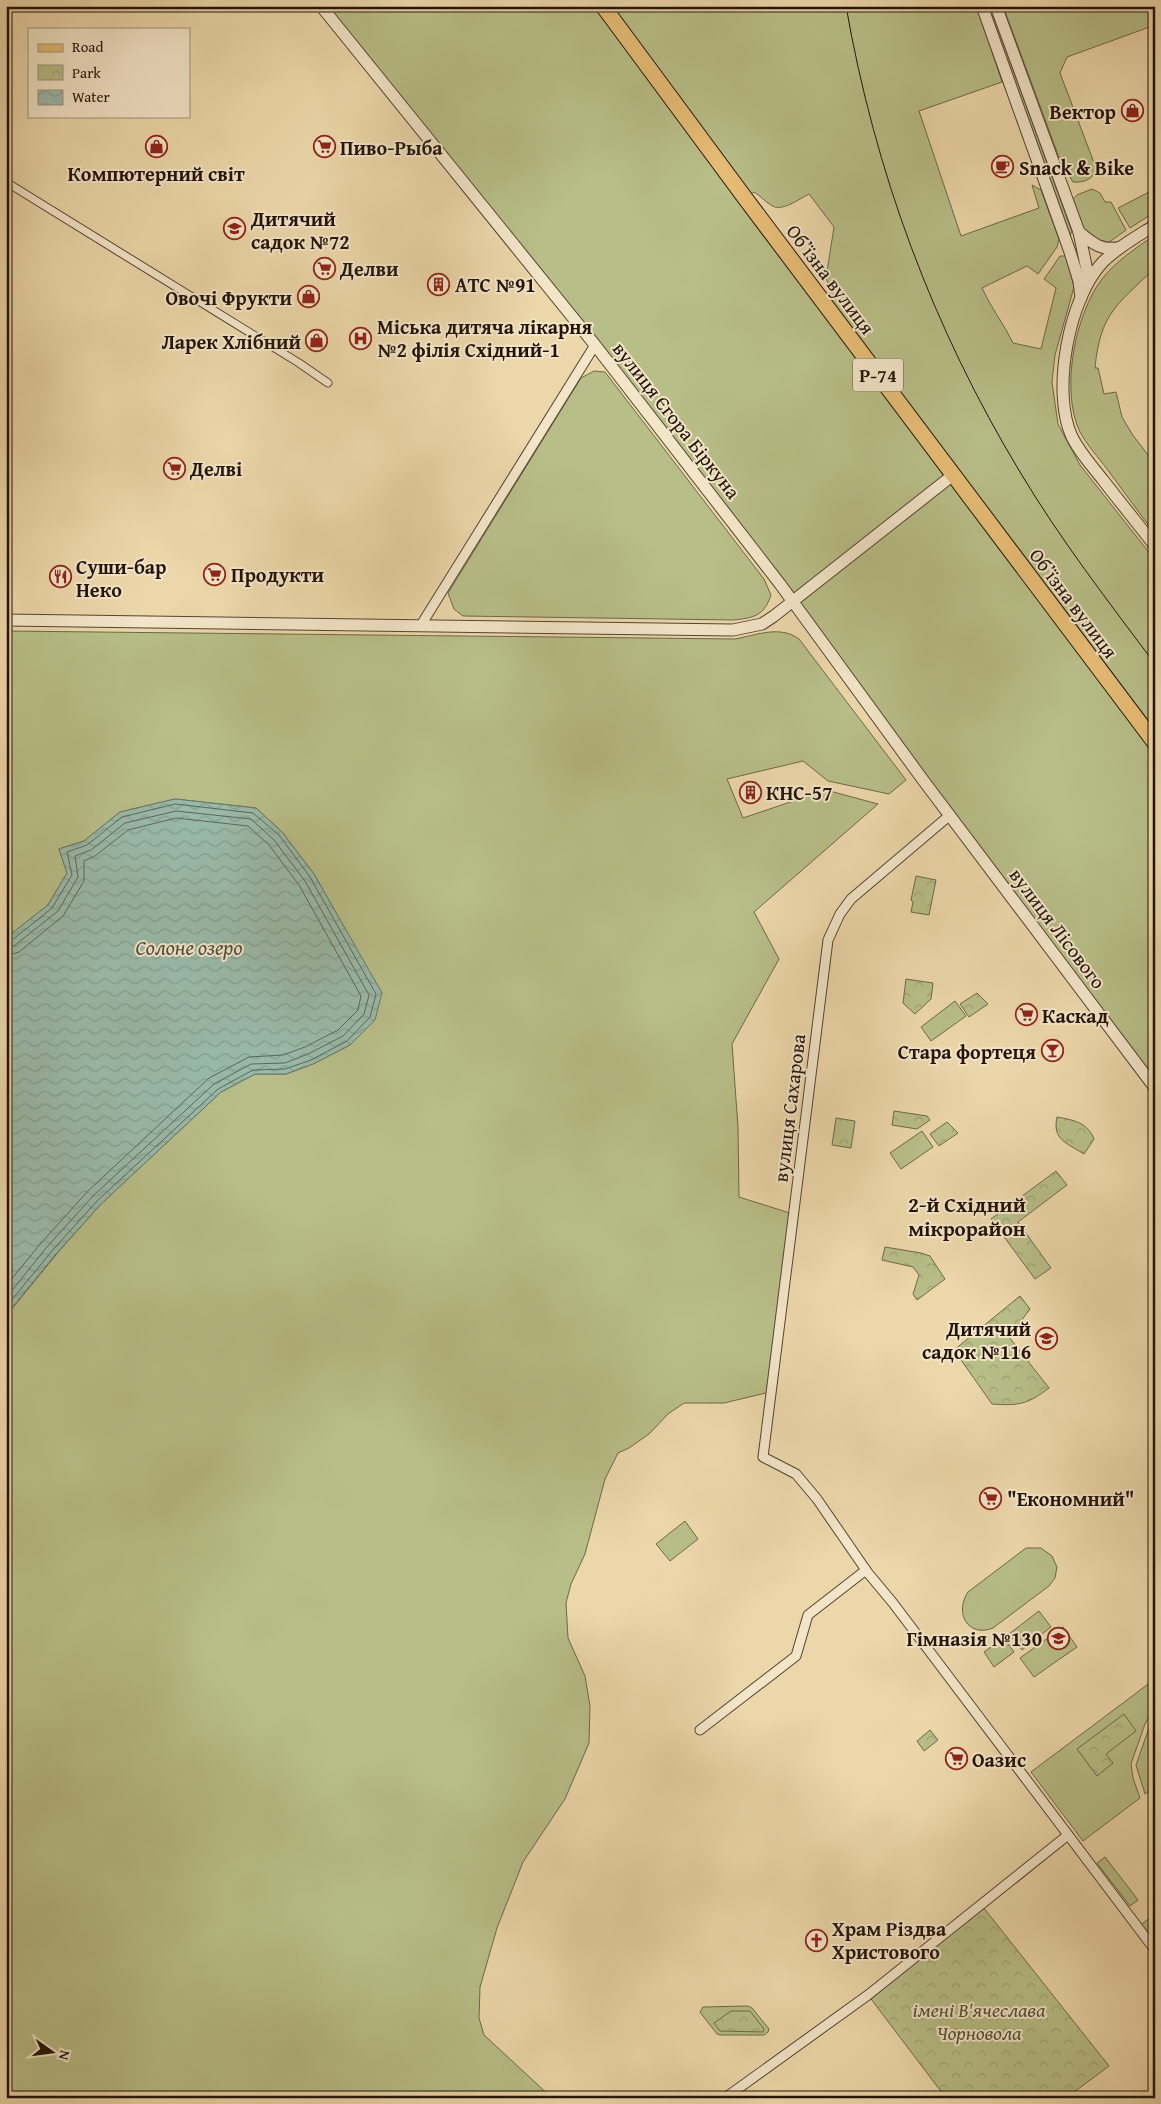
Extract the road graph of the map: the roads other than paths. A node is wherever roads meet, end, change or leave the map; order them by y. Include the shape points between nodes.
1 (321, 6) edge
2 (603, 6) edge
3 (982, 6) edge
4 (996, 6) edge
5 (6, 182) edge
6 (1155, 225) edge
7 (1079, 232) junction
8 (1124, 247) junction
9 (1089, 280) junction
10 (1081, 299) junction
11 (595, 345) junction
12 (328, 383) dead end
13 (953, 475) junction
14 (1155, 546) edge
15 (794, 602) junction
16 (6, 620) edge
17 (421, 625) junction
18 (1155, 743) edge
19 (950, 815) junction
20 (1155, 1088) edge
21 (866, 1570) junction
22 (700, 1730) dead end
23 (1068, 1835) junction
24 (1155, 1950) edge
25 (725, 2098) edge

1 - 11 street, вулиця Єгора Біркуна
2 - 13 main road, Обʼїзна вулиця / Р-74
3 - 10 street via 1070,252
4 - 7 street
5 - 12 street
6 - 8 street
7 - 8 street via 1100,248
7 - 9 street
8 - 9 street via 1103,262
9 - 10 street
10 - 14 street via 1064,359 1062,386 1067,422 1078,447
11 - 15 street, вулиця Єгора Біркуна
11 - 17 street
13 - 15 street
13 - 18 main road, Обʼїзна вулиця / Р-74
15 - 17 street via 762,624 733,630
15 - 19 street, вулиця Єгора Біркуна
16 - 17 street
19 - 20 street, вулиця Лісового
19 - 21 street, вулиця Сахарова via 851,899 828,940 764,1457 796,1474
21 - 22 street via 808,1615 796,1656
21 - 23 street
23 - 24 street
23 - 25 street via 868,1995

